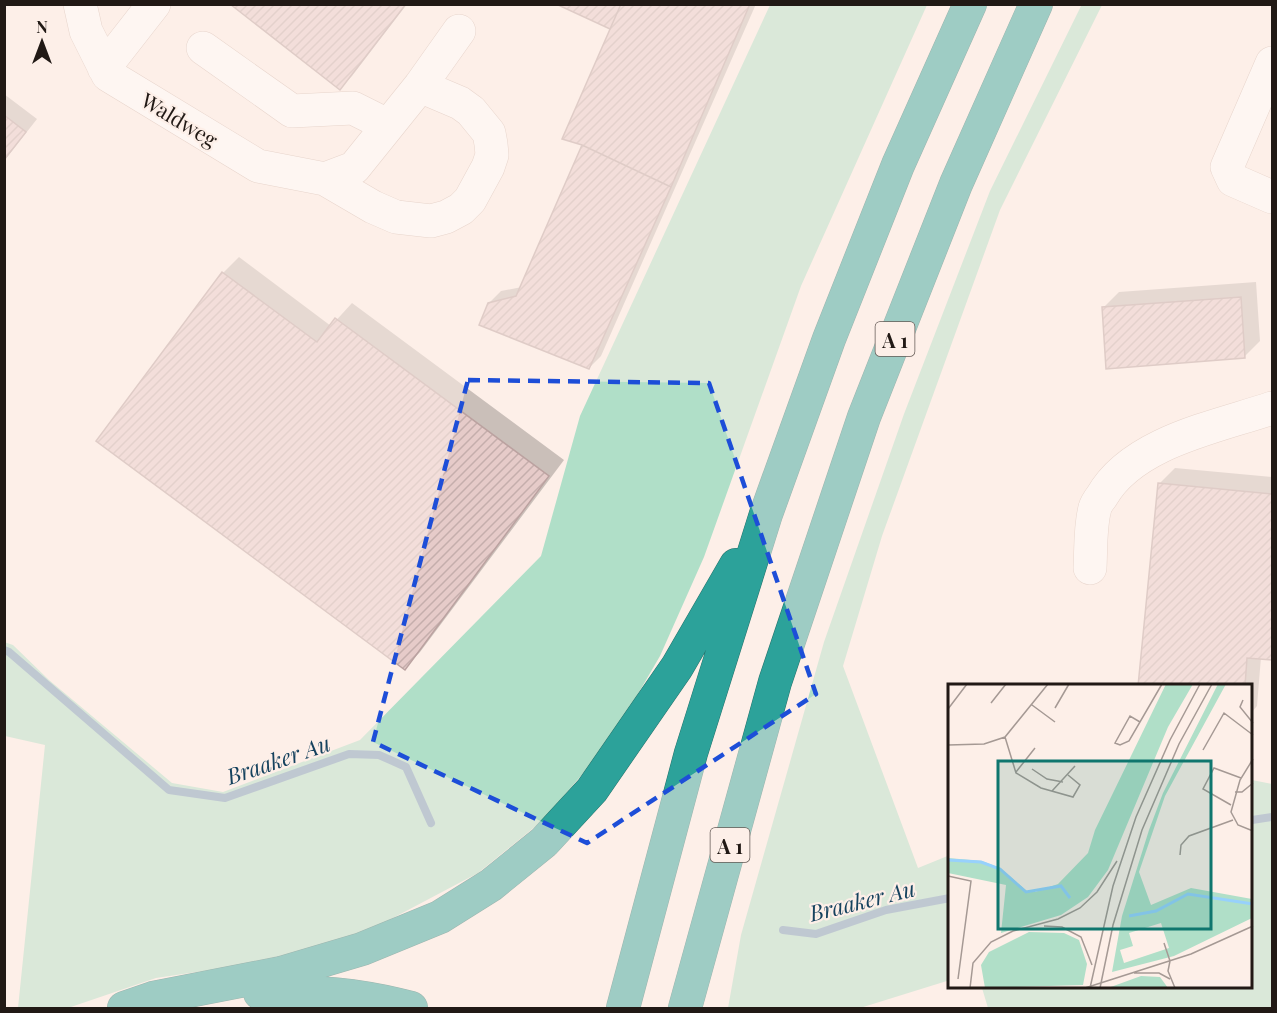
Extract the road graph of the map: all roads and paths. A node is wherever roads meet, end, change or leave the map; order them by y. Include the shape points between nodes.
1 (80, 4) edge
2 (154, 4) edge
3 (970, 4) edge
4 (1036, 4) edge
5 (459, 31) dead end
6 (202, 48) dead end
7 (1272, 63) edge
8 (104, 68) junction
9 (420, 86) junction
10 (387, 126) junction
11 (325, 179) junction
12 (1272, 197) edge
13 (1272, 408) edge
14 (766, 514) junction
15 (1089, 568) dead end
16 (139, 1003) edge
17 (411, 1008) edge
18 (623, 1008) edge
19 (685, 1008) edge

1 - 8 street, Waldweg via 86,31
2 - 8 street
3 - 14 highway via 898,165
4 - 19 highway, A 1 via 956,184 864,417 775,682
5 - 9 street
6 - 10 street via 292,111 353,108
7 - 12 street via 1227,167 1233,180
8 - 11 street, Waldweg via 108,75 258,166
9 - 10 street
9 - 11 street via 471,111 489,133 492,155 470,200 446,218 431,221 396,217
10 - 11 street via 354,168
13 - 15 street via 1177,440 1124,468 1095,507
14 - 16 highway via 677,667 592,790 544,842 491,885 440,917 362,949 281,973
14 - 18 highway via 691,753
16 - 17 highway via 303,990 380,999

